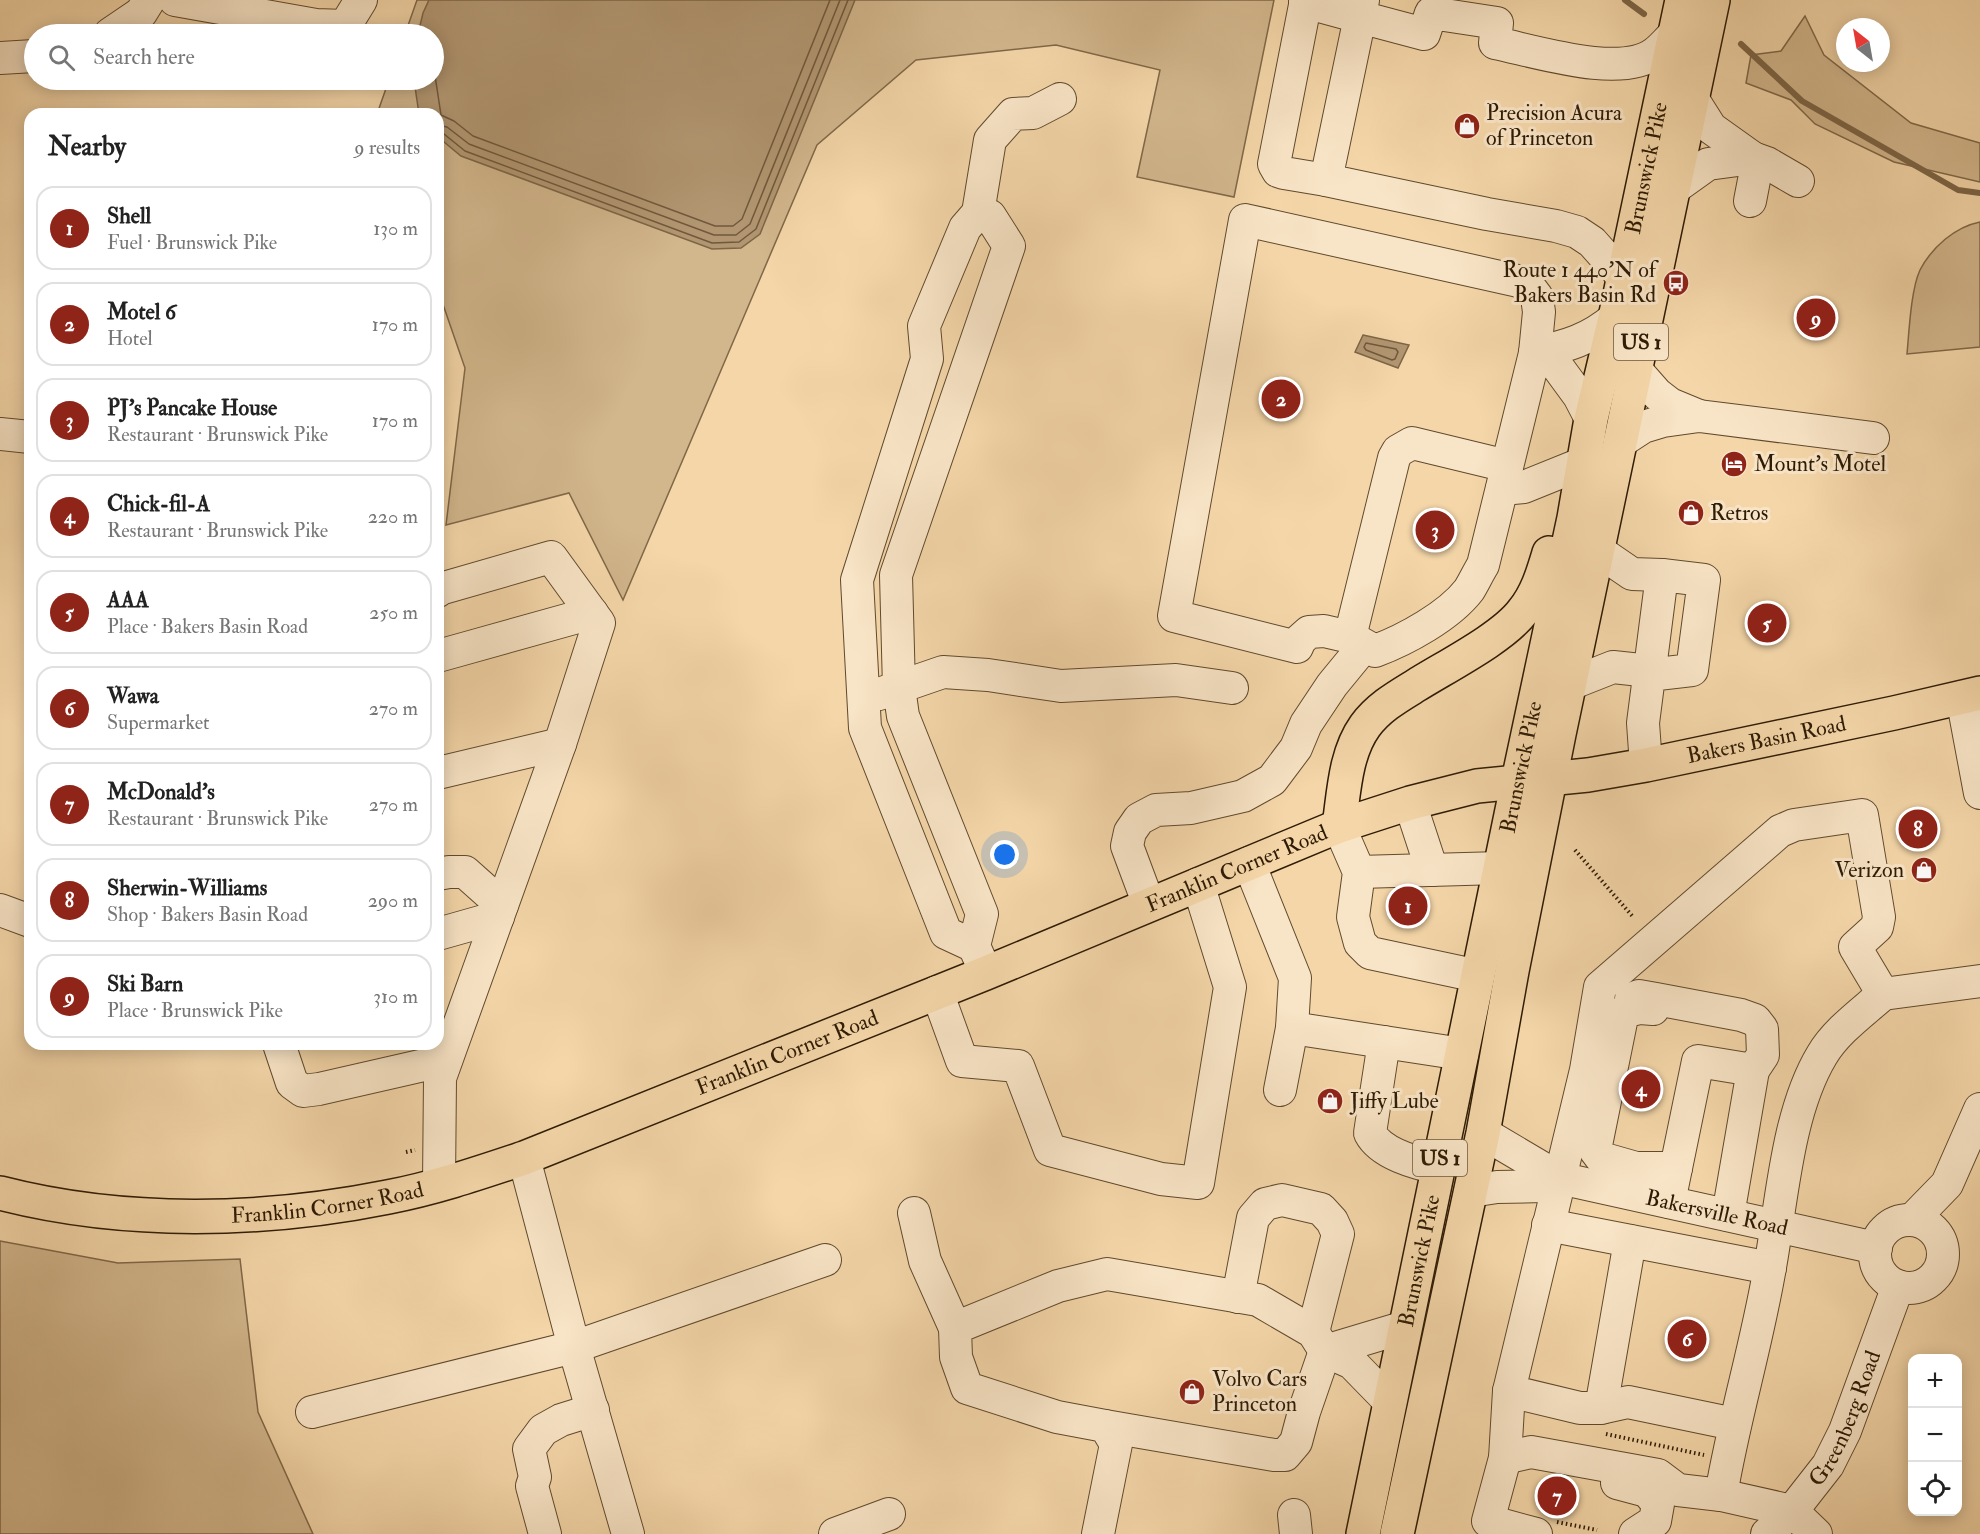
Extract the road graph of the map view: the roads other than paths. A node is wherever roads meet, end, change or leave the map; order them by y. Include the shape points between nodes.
1 (149, 0) edge
2 (175, 0) edge
3 (361, 0) edge
4 (1682, 0) edge
5 (1713, 0) edge
6 (1305, 1) edge
7 (1432, 6) edge
8 (1362, 8) edge
9 (1498, 12) edge
10 (125, 24) edge
11 (310, 24) edge
12 (346, 24) edge
13 (1675, 34) junction
14 (24, 57) edge
15 (0, 58) edge
16 (1692, 98) junction
17 (1060, 99) dead end
18 (1753, 158) junction
19 (1326, 180) junction
20 (1798, 181) dead end
21 (1673, 189) junction
22 (1750, 201) dead end
23 (978, 213) junction
24 (1624, 278) junction
25 (1615, 318) junction
26 (1535, 353) junction
27 (925, 366) junction
28 (1635, 369) junction
29 (962, 382) junction
30 (1699, 417) junction
31 (1591, 419) junction
32 (0, 434) edge
33 (24, 436) edge
34 (1873, 438) dead end
35 (1620, 442) junction
36 (1576, 466) junction
37 (1504, 478) junction
38 (884, 495) junction
39 (918, 510) junction
40 (1598, 550) junction
41 (1662, 575) junction
42 (444, 588) edge
43 (592, 613) junction
44 (1357, 642) junction
45 (444, 654) edge
46 (1649, 673) junction
47 (1570, 684) junction
48 (898, 688) junction
49 (1232, 688) dead end
50 (1971, 695) edge
51 (864, 698) junction
52 (560, 744) junction
53 (1646, 765) junction
54 (924, 769) junction
55 (444, 772) edge
56 (1552, 779) junction
57 (1518, 781) junction
58 (887, 783) junction
59 (1980, 794) edge
60 (1410, 803) junction
61 (1339, 826) junction
62 (956, 849) junction
63 (1249, 863) junction
64 (919, 864) junction
65 (1500, 868) junction
66 (1432, 870) junction
67 (1359, 872) junction
68 (444, 873) edge
69 (1198, 884) junction
70 (494, 904) junction
71 (1149, 905) junction
72 (0, 910) edge
73 (24, 919) edge
74 (452, 930) edge
75 (980, 959) junction
76 (1478, 976) junction
77 (1980, 981) edge
78 (937, 992) junction
79 (1883, 994) junction
80 (1704, 1020) dead end
81 (1292, 1028) junction
82 (1762, 1029) junction
83 (1384, 1042) junction
84 (281, 1050) edge
85 (1462, 1054) junction
86 (446, 1060) junction
87 (1754, 1070) junction
88 (1280, 1090) dead end
89 (1980, 1109) edge
90 (1483, 1133) junction
91 (524, 1158) junction
92 (1438, 1168) junction
93 (1676, 1168) junction
94 (1559, 1178) junction
95 (439, 1184) junction
96 (1947, 1184) junction
97 (1471, 1191) junction
98 (0, 1193) edge
99 (1669, 1202) junction
100 (914, 1212) dead end
101 (1728, 1215) junction
102 (1912, 1220) junction
103 (1548, 1225) junction
104 (1776, 1226) junction
105 (1630, 1241) junction
106 (1876, 1248) junction
107 (1943, 1248) junction
108 (825, 1260) dead end
109 (1770, 1268) junction
110 (1898, 1286) junction
111 (1238, 1297) junction
112 (1406, 1327) junction
113 (955, 1328) junction
114 (1319, 1341) junction
115 (574, 1347) junction
116 (1509, 1391) junction
117 (1390, 1402) junction
118 (593, 1410) junction
119 (312, 1412) dead end
120 (1600, 1420) junction
121 (1734, 1424) junction
122 (1105, 1426) junction
123 (1505, 1458) junction
124 (1678, 1490) junction
125 (1720, 1495) junction
126 (1792, 1511) junction
127 (889, 1514) dead end
128 (545, 1534) edge
129 (628, 1534) edge
130 (835, 1534) edge
131 (1098, 1534) edge
132 (1364, 1534) edge
133 (1397, 1534) edge
134 (1536, 1534) edge
135 (1635, 1534) edge
136 (1669, 1534) edge
137 (1767, 1534) edge
138 (1816, 1534) edge

1 - 10 street via 141,13
2 - 11 street
3 - 12 street
4 - 13 main road, Brunswick Pike / US 1
5 - 16 main road, Brunswick Pike / US 1
6 - 8 street
6 - 19 street via 1274,164 1284,173
7 - 8 street via 1424,34
7 - 9 street
8 - 19 street
9 - 13 street via 1495,43 1604,65 1633,62 1653,54
13 - 24 main road, Brunswick Pike / US 1
14 - 15 street
16 - 18 street via 1711,128
16 - 21 main road, Brunswick Pike / US 1
17 - 23 street via 1033,113 1013,114 990,140
18 - 20 street
18 - 21 street via 1708,164
18 - 22 street via 1755,175
19 - 24 street via 1570,230 1592,242
21 - 28 main road, Brunswick Pike / US 1
23 - 27 street via 964,228 924,326
23 - 29 street via 990,216 1009,246
24 - 25 main road, Brunswick Pike / US 1
25 - 26 street via 1581,342
25 - 31 main road, Brunswick Pike / US 1
26 - 31 street via 1557,366
26 - 37 street
26 - 44 street via 1539,312 1537,297 1528,285 1245,220 1174,616 1297,647 1309,632 1324,631
27 - 29 street
27 - 38 street
28 - 30 street via 1670,404
28 - 35 main road, Brunswick Pike / US 1
29 - 39 street
30 - 34 street
30 - 35 street via 1643,427
31 - 36 main road
31 - 57 main road, Brunswick Pike / US 1
32 - 33 street
35 - 40 main road, Brunswick Pike / US 1
36 - 37 street via 1524,487
36 - 61 main road via 1540,582 1523,612 1504,629 1401,694 1370,720 1350,758
37 - 44 street via 1483,565 1469,590 1447,610 1397,643 1375,651
37 - 44 street via 1412,443 1398,451 1383,496
38 - 39 street
38 - 51 street via 857,580
39 - 48 street via 896,575
40 - 41 street via 1632,574
40 - 47 main road, Brunswick Pike / US 1
41 - 46 street
41 - 46 street via 1704,580 1695,655 1692,670
42 - 43 street via 551,557
43 - 45 street
43 - 52 street via 599,623
44 - 71 street via 1306,724 1296,748 1272,780 1243,796 1191,808 1156,810 1139,819 1127,846
46 - 47 street via 1613,667
46 - 53 street via 1643,723
47 - 56 main road, Brunswick Pike / US 1
48 - 49 street via 943,672 1060,686 1176,680
48 - 51 street
48 - 54 street via 903,716
50 - 53 main road, Bakers Basin Road
50 - 59 street
51 - 58 street via 865,728
52 - 55 street
52 - 70 street
53 - 56 main road, Bakers Basin Road
54 - 58 street
54 - 62 street
56 - 57 main road, Franklin Corner Road
56 - 90 main road, Brunswick Pike / US 1
57 - 60 main road, Franklin Corner Road via 1477,786
57 - 65 main road, Brunswick Pike / US 1
58 - 64 street
60 - 61 main road, Franklin Corner Road
60 - 66 street
61 - 63 main road, Franklin Corner Road
61 - 67 street
62 - 64 street
62 - 75 street via 982,914
63 - 69 main road, Franklin Corner Road
63 - 81 street via 1295,978
64 - 75 street via 946,933
65 - 66 street
65 - 76 main road, Brunswick Pike / US 1
66 - 67 street
67 - 76 street via 1353,917 1360,943 1370,953
68 - 70 street via 465,872
69 - 71 main road, Franklin Corner Road
69 - 78 street via 1230,987 1198,1183 1161,1179 1050,1150 1018,1066 962,1061
70 - 74 street
70 - 86 street
71 - 75 main road, Franklin Corner Road
72 - 73 street
75 - 78 main road, Franklin Corner Road
76 - 85 main road, Brunswick Pike / US 1
77 - 79 street
78 - 91 main road, Franklin Corner Road
79 - 94 street via 1855,947 1877,927 1879,917 1862,815 1794,825 1780,831 1600,987 1586,1070
79 - 104 street via 1842,1031 1823,1053 1810,1077 1800,1104
80 - 82 street
81 - 83 street
81 - 88 street
82 - 87 street via 1764,1055
82 - 93 street via 1755,1020 1741,1015 1639,996 1626,1005 1638,1010 1595,1150 1600,1158 1636,1168
83 - 85 street
83 - 92 street via 1370,1133 1375,1141 1409,1161
84 - 86 street via 292,1083 303,1091
85 - 92 main road, Brunswick Pike / US 1
86 - 95 street via 440,1078
87 - 93 street via 1698,1061
87 - 101 street
89 - 96 street
90 - 94 street
90 - 97 main road, Brunswick Pike / US 1
91 - 95 main road, Franklin Corner Road
91 - 115 street
92 - 112 main road, Brunswick Pike / US 1
93 - 99 street
94 - 97 street via 1544,1186
94 - 99 street, Bakersville Road
94 - 103 street
95 - 98 main road, Franklin Corner Road via 327,1208 198,1216 70,1206
96 - 102 street
96 - 107 street
97 - 133 main road, Brunswick Pike / US 1
99 - 101 street, Bakersville Road
100 - 113 street via 925,1261
101 - 104 street, Bakersville Road
102 - 106 street via 1893,1224 1879,1238
102 - 107 street via 1932,1228
103 - 105 street
103 - 116 street
104 - 106 street, Bakersville Road
104 - 109 street
105 - 109 street
105 - 120 street
106 - 110 street via 1878,1267
107 - 110 street via 1943,1260 1931,1280 1910,1288
108 - 115 street
109 - 121 street
110 - 126 street, Greenberg Road via 1845,1431 1828,1465
111 - 113 street via 1107,1274 1058,1286
111 - 114 street via 1258,1300
111 - 114 street via 1253,1218 1265,1204 1282,1200 1321,1209 1338,1234
112 - 114 street
112 - 117 main road, Brunswick Pike / US 1
113 - 122 street via 957,1357 967,1388 1058,1417
114 - 117 street via 1352,1363
114 - 122 street via 1296,1442 1285,1455
115 - 118 street
115 - 119 street
116 - 120 street via 1580,1408
116 - 123 street
117 - 132 main road, Brunswick Pike / US 1
118 - 128 street via 543,1430 529,1449 535,1477 532,1486
118 - 129 street
120 - 121 street via 1628,1402
121 - 125 street
122 - 131 street via 1116,1444
123 - 124 street via 1531,1452 1658,1475
123 - 134 street via 1488,1521
123 - 135 street via 1647,1491 1658,1504 1655,1521
124 - 125 street
124 - 136 street
125 - 126 street
126 - 137 street, Greenberg Road
126 - 138 street
127 - 130 street

